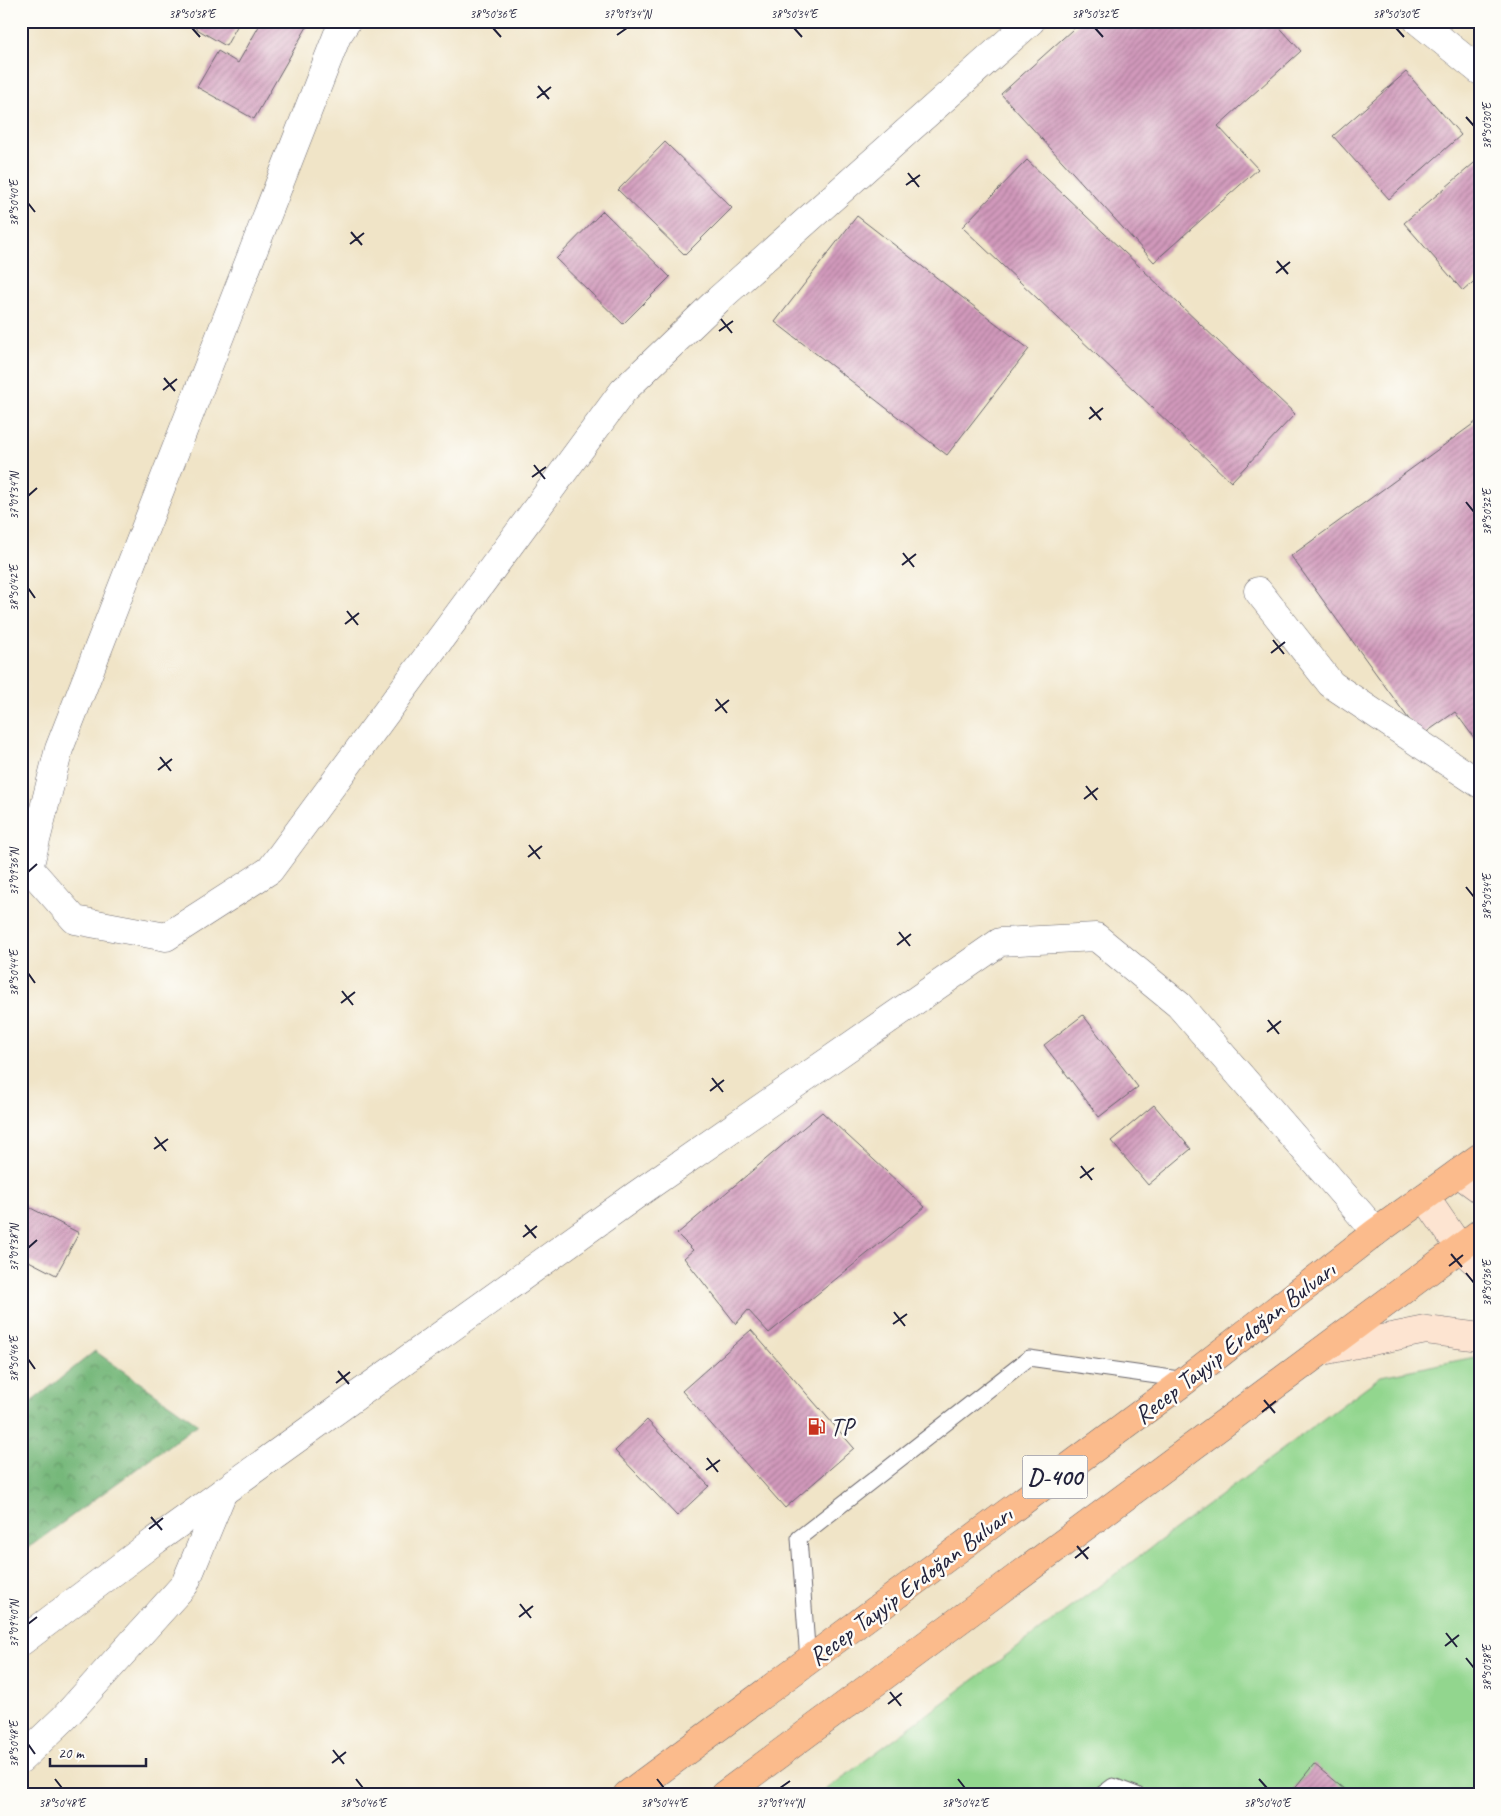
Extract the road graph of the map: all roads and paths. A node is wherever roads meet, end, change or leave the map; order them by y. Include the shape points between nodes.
1 (347, 21) edge
2 (1031, 21) edge
3 (1418, 21) edge
4 (1480, 71) edge
5 (1258, 591) dead end
6 (1480, 784) edge
7 (1469, 1165) edge
8 (1480, 1189) edge
9 (1425, 1197) junction
10 (1376, 1232) junction
11 (1473, 1249) edge
12 (1480, 1336) edge
13 (1322, 1351) junction
14 (1186, 1380) junction
15 (223, 1492) junction
16 (21, 1642) edge
17 (808, 1661) junction
18 (21, 1760) edge
19 (627, 1795) edge
20 (724, 1795) edge
21 (1100, 1795) edge
22 (1137, 1795) edge

1 - 2 street via 336,36 59,749 29,868 75,920 166,937 270,870 624,391 719,299
3 - 4 street
5 - 6 street via 1331,684
7 - 8 main road
7 - 9 highway, Recep Tayyip Erdoğan Bulvarı / D-400
9 - 10 highway, Recep Tayyip Erdoğan Bulvarı / D-400
9 - 11 main road
10 - 14 highway, Recep Tayyip Erdoğan Bulvarı / D-400
10 - 15 street via 1179,1006 1096,937 1000,942 636,1195
11 - 13 highway, D-400
12 - 13 main road via 1426,1330
13 - 20 highway, D-400
14 - 17 highway, Recep Tayyip Erdoğan Bulvarı / D-400
14 - 17 lane via 1029,1358 799,1538
15 - 16 street
15 - 18 street via 185,1584 64,1718
17 - 19 highway, Recep Tayyip Erdoğan Bulvarı / D-400
21 - 22 lane via 1113,1786

